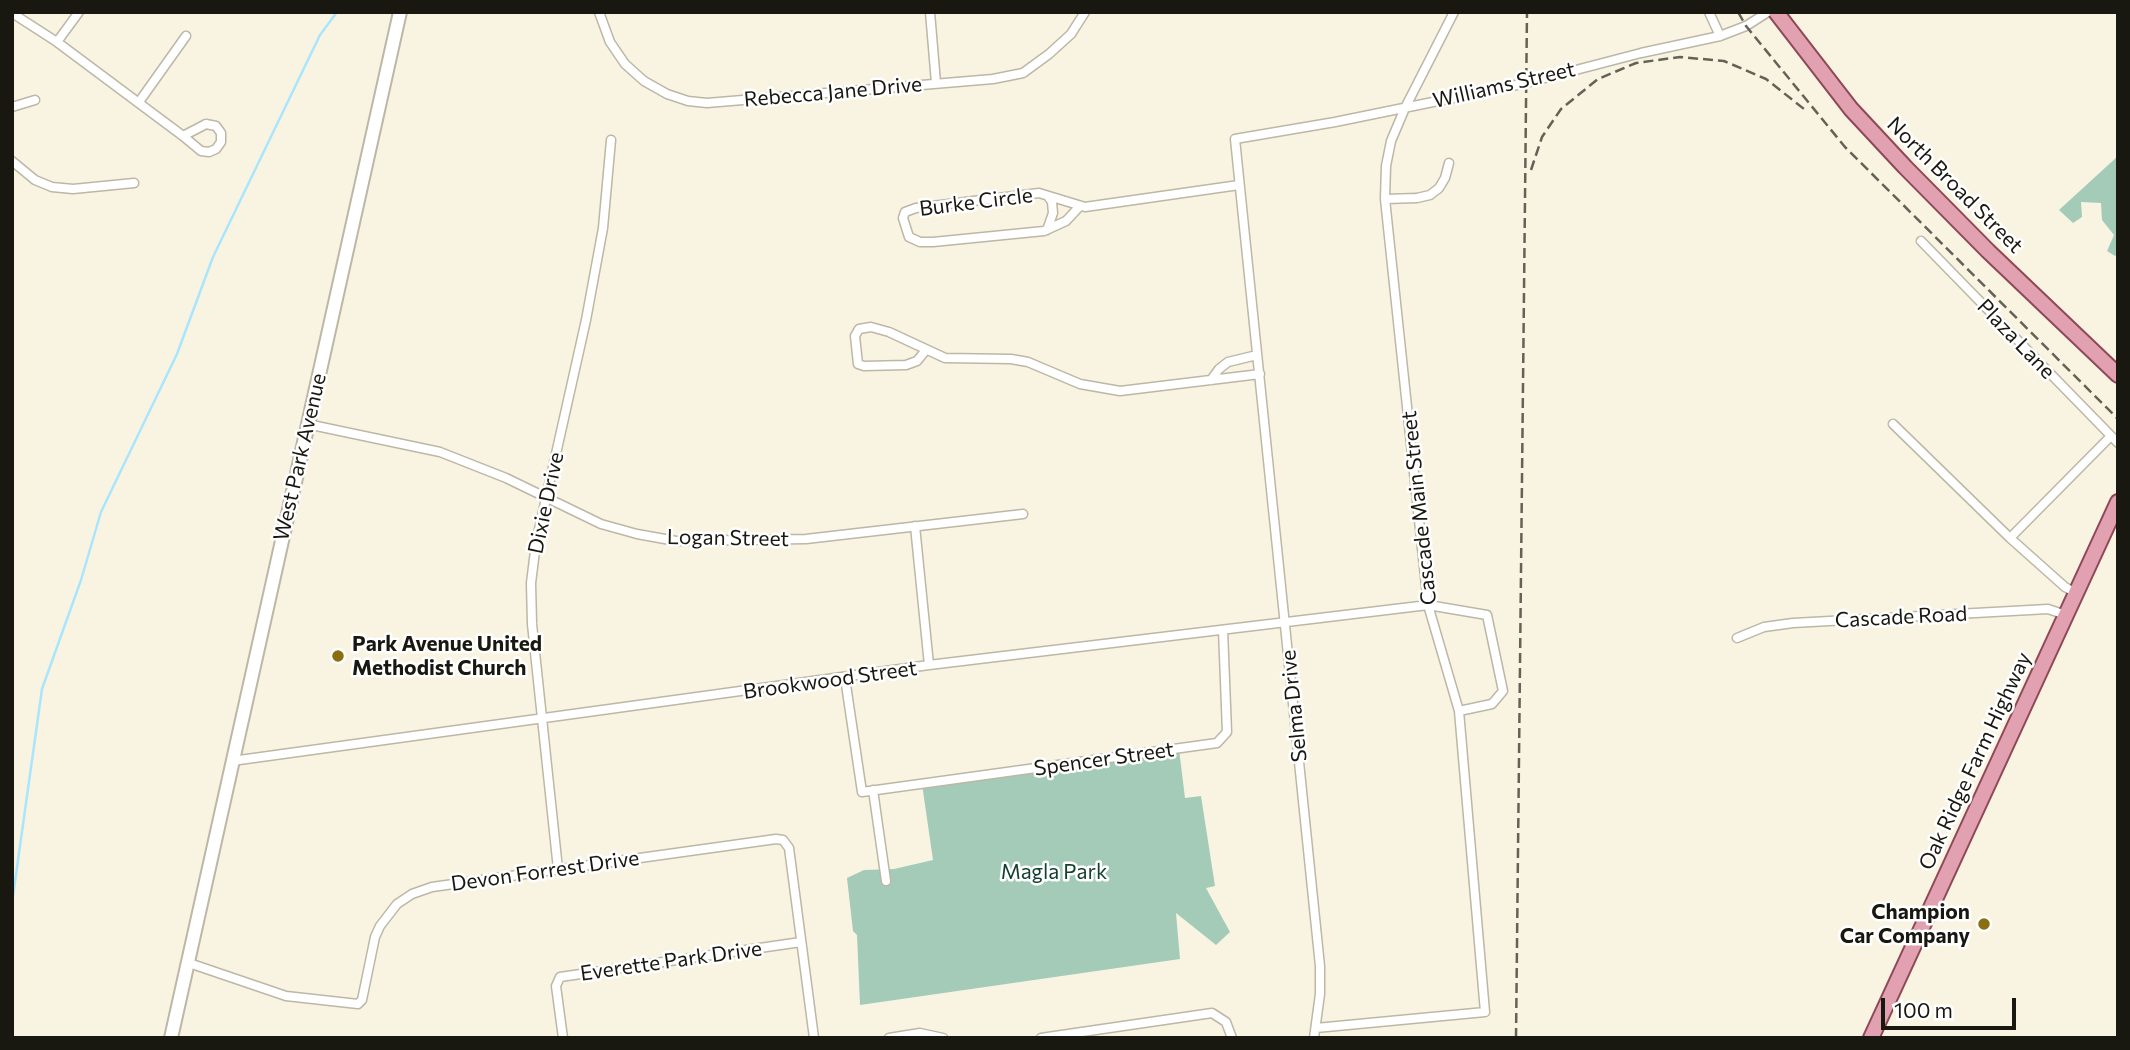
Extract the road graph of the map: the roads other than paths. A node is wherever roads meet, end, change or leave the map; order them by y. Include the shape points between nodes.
1 (79, 12) edge
2 (400, 12) edge
3 (600, 12) edge
4 (930, 12) edge
5 (1085, 12) edge
6 (1454, 12) edge
7 (1709, 12) edge
8 (1768, 12) edge
9 (1776, 12) edge
10 (12, 13) edge
11 (186, 36) dead end
12 (1720, 36) junction
13 (57, 42) junction
14 (936, 83) junction
15 (35, 100) dead end
16 (139, 102) junction
17 (12, 107) edge
18 (1405, 108) junction
19 (183, 136) junction
20 (1235, 139) joint
21 (611, 140) dead end
22 (1449, 163) dead end
23 (13, 164) edge
24 (134, 183) dead end
25 (1239, 185) junction
26 (1048, 196) junction
27 (1385, 198) junction
28 (1080, 206) junction
29 (1047, 230) junction
30 (1921, 241) dead end
31 (926, 350) junction
32 (1257, 355) junction
33 (1259, 374) junction
34 (2118, 375) edge
35 (1211, 380) junction
36 (307, 424) junction
37 (1893, 424) dead end
38 (2114, 440) edge
39 (546, 498) junction
40 (2118, 502) edge
41 (1023, 514) dead end
42 (915, 526) junction
43 (2010, 538) junction
44 (2076, 593) junction
45 (1428, 605) junction
46 (2066, 615) junction
47 (1285, 623) junction
48 (1223, 630) junction
49 (1737, 638) dead end
50 (929, 666) junction
51 (845, 678) junction
52 (1459, 710) junction
53 (542, 719) junction
54 (232, 761) junction
55 (873, 790) junction
56 (558, 869) junction
57 (886, 881) dead end
58 (801, 942) junction
59 (187, 962) junction
60 (1315, 1033) edge
61 (1095, 1034) edge
62 (171, 1038) edge
63 (563, 1038) edge
64 (814, 1038) edge
65 (889, 1038) edge
66 (943, 1038) edge
67 (1041, 1038) edge
68 (1232, 1038) edge
69 (1871, 1038) edge

1 - 13 street
2 - 36 main road, West Park Avenue
3 - 14 street, Rebecca Jane Drive via 610,42 625,64 644,81 688,101
4 - 14 street
5 - 14 street, Rebecca Jane Drive via 1071,34 1023,72
6 - 18 street, Cascade Main Street
7 - 12 street
8 - 12 street, Williams Street
9 - 34 main road, North Broad Street via 1851,109 1921,184
10 - 13 street
11 - 16 street
12 - 18 street, Williams Street
13 - 16 street
15 - 17 street
16 - 19 street
18 - 20 street, Williams Street
18 - 27 street, Cascade Main Street via 1391,141
19 - 19 street via 201,151 216,149 221,142 216,126 206,124
20 - 25 street, Selma Drive
21 - 39 street, Dixie Drive via 601,239
22 - 27 street via 1445,178 1430,195
23 - 24 street via 52,187
25 - 28 street, Burke Circle
25 - 32 street, Selma Drive
26 - 28 street, Burke Circle
26 - 29 street, Burke Circle via 1053,213
26 - 29 street, Burke Circle via 1040,193 916,208 905,212 903,218 906,234 920,242
27 - 45 street, Cascade Main Street
28 - 29 street, Burke Circle via 1066,221
30 - 38 street, Plaza Lane
31 - 31 street via 872,327 859,329 855,336 858,364 864,366 906,365
31 - 35 street via 945,358 1028,362 1080,384 1111,390
32 - 33 street, Selma Drive
32 - 35 street via 1228,362
33 - 35 street
33 - 47 street, Selma Drive
36 - 39 street, Logan Street via 440,452
36 - 54 main road, West Park Avenue
37 - 43 street
38 - 43 street, Plaza Lane
39 - 42 street, Logan Street via 601,524 676,541 806,539
39 - 53 street, Dixie Drive via 531,583
40 - 44 main road, Oak Ridge Farm Highway
41 - 42 street, Logan Street
42 - 50 street
43 - 44 street
44 - 46 main road, Oak Ridge Farm Highway
45 - 47 street, Brookwood Street
45 - 52 street, Cascade Main Street
45 - 52 street, Brookwood Street via 1486,615 1503,691 1492,704
46 - 49 street, Cascade Road via 2048,609 1793,623 1764,627
46 - 69 main road, Oak Ridge Farm Highway
47 - 48 street, Brookwood Street
47 - 60 street, Selma Drive via 1320,966
48 - 50 street, Brookwood Street
48 - 55 street, Spencer Street via 1227,732 1217,743
50 - 51 street, Brookwood Street
51 - 53 street, Brookwood Street
51 - 55 street via 862,792
52 - 60 street, Cascade Main Street via 1485,1012
53 - 54 street, Brookwood Street
53 - 56 street, Dixie Drive
54 - 59 main road, West Park Avenue
55 - 57 street
56 - 58 street, Devon Forrest Drive via 783,840 789,848
56 - 59 street, Devon Forrest Drive via 432,887 397,904 375,937 358,1004 286,996
58 - 63 street, Everette Park Drive via 560,978 556,986
58 - 64 street, Devon Forrest Drive
59 - 62 main road, West Park Avenue
61 - 67 street
61 - 68 street via 1212,1013 1226,1022
65 - 66 street via 920,1033

